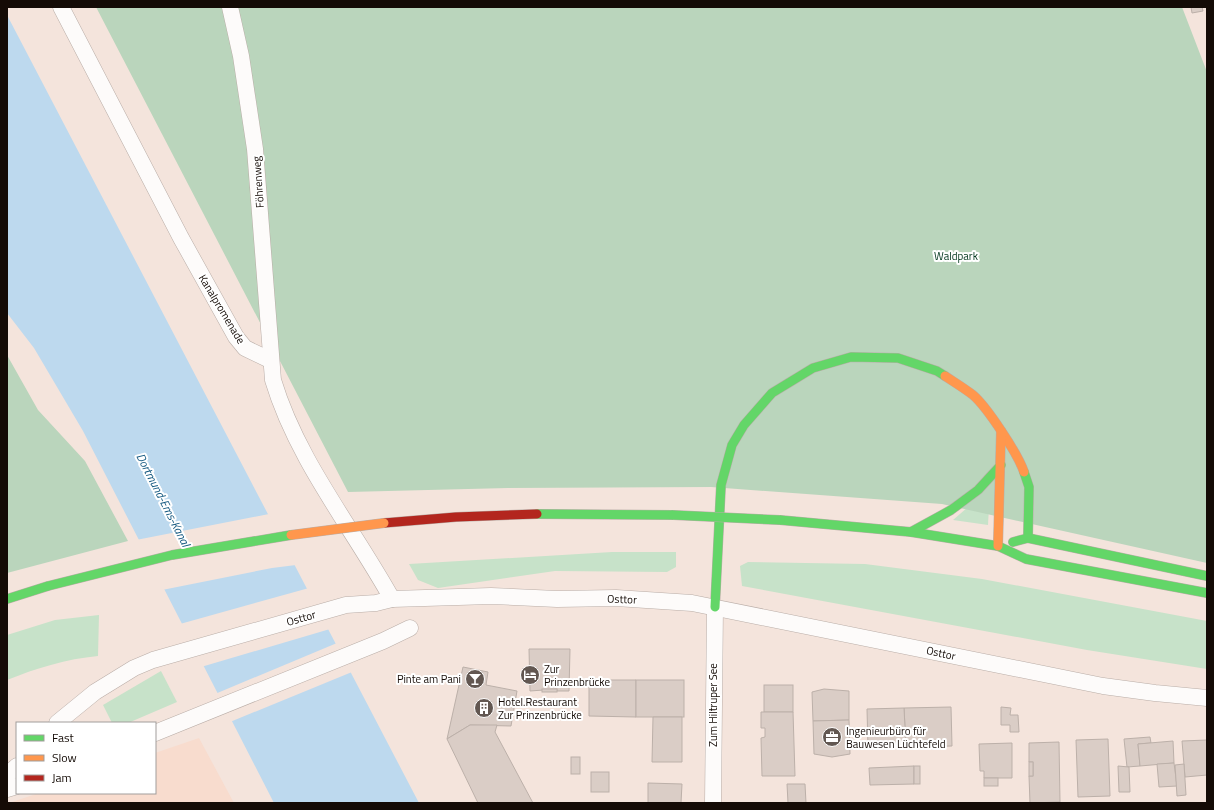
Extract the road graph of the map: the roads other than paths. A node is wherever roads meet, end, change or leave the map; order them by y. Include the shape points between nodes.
1 (60, 7) edge
2 (230, 7) edge
3 (270, 360) junction
4 (1001, 431) junction
5 (1001, 465) junction
6 (910, 532) junction
7 (1028, 538) junction
8 (998, 546) junction
9 (1207, 576) edge
10 (1207, 593) edge
11 (7, 599) edge
12 (392, 599) junction
13 (715, 607) junction
14 (410, 628) dead end
15 (1207, 698) edge
16 (57, 722) edge
17 (156, 733) edge
18 (16, 767) edge
19 (7, 775) edge
20 (713, 803) edge

1 - 3 street, Kanalpromenade via 236,337 245,348
2 - 3 street, Föhrenweg via 241,56 255,149
3 - 12 street via 278,399 300,448
4 - 5 main road
4 - 7 main road via 1020,460 1029,487
4 - 13 main road via 974,396 937,371 898,358 852,357 813,368 772,393 744,425 732,445 723,479
5 - 6 main road via 978,490 951,510
5 - 8 main road
6 - 8 main road
6 - 11 main road, bridge via 780,520 673,515 498,516 384,523 215,547 133,564
7 - 8 main road
7 - 9 main road
8 - 10 main road via 1026,559
12 - 13 street, Osttor via 491,596 616,598
12 - 16 street, Osttor via 346,605 153,660 134,668 96,692
13 - 15 street, Osttor via 1103,686
13 - 20 street, Zum Hiltruper See
14 - 17 street
18 - 19 street

